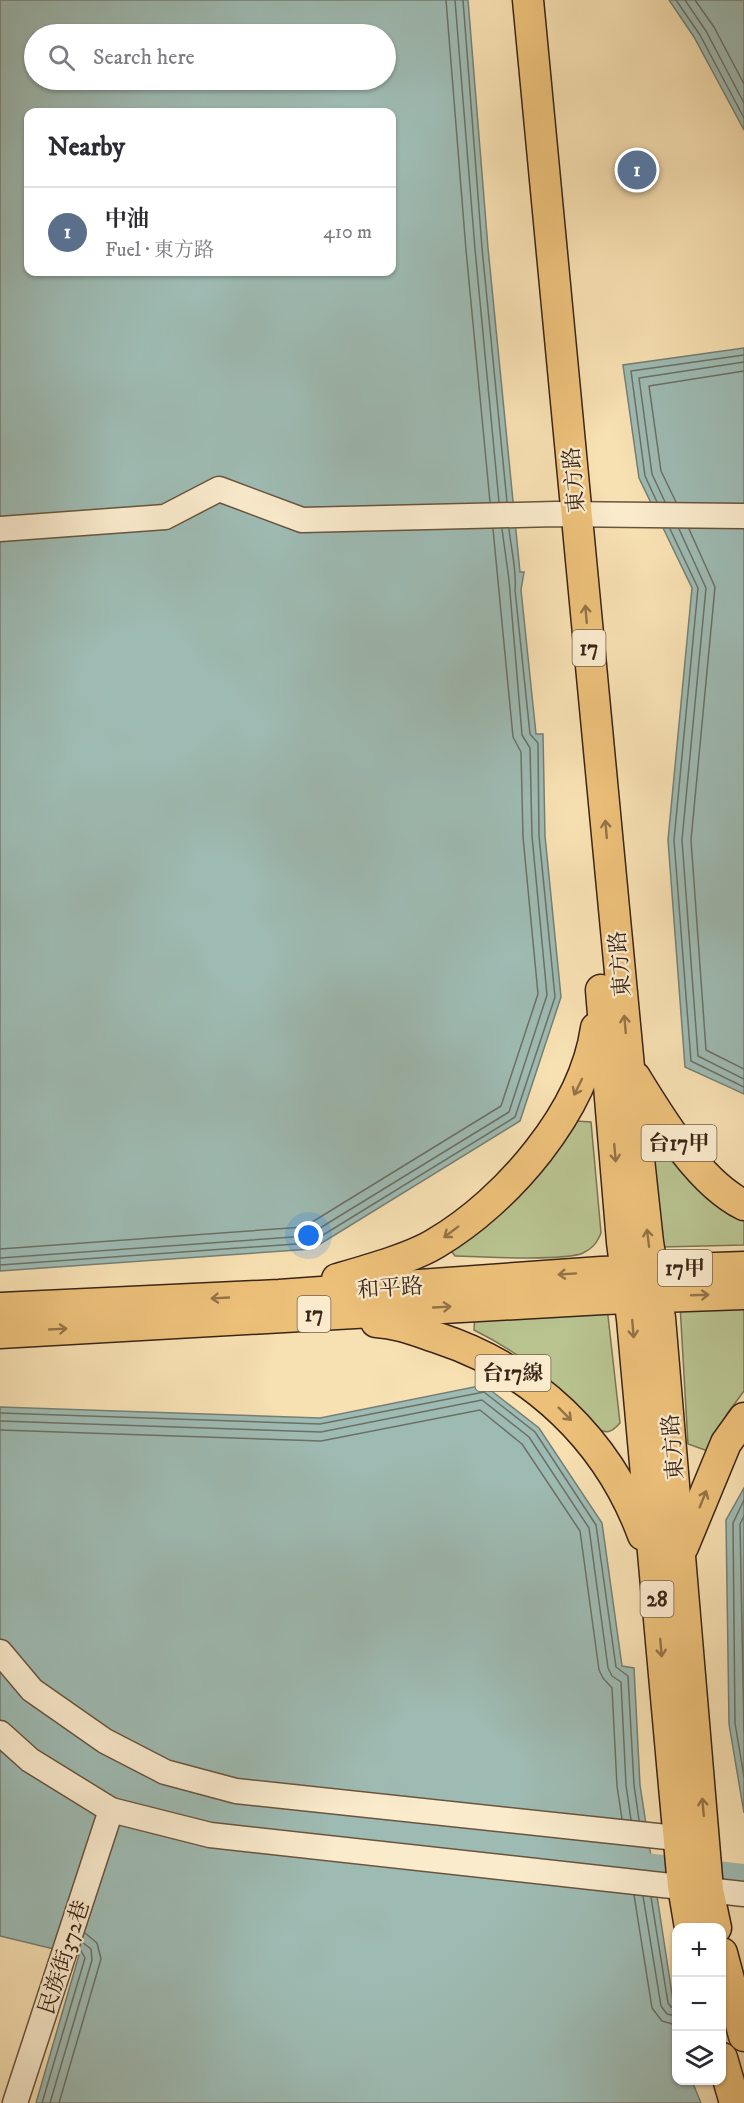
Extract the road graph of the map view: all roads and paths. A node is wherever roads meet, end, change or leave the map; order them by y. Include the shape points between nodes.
1 (508, 0) edge
2 (528, 0) edge
3 (566, 514) junction
4 (744, 516) edge
5 (0, 529) edge
6 (601, 990) junction
7 (629, 1067) junction
8 (744, 1205) edge
9 (744, 1268) edge
10 (641, 1283) junction
11 (744, 1294) edge
12 (279, 1306) junction
13 (0, 1308) edge
14 (0, 1333) edge
15 (744, 1418) edge
16 (735, 1443) edge
17 (667, 1559) junction
18 (0, 1652) edge
19 (0, 1733) edge
20 (111, 1810) junction
21 (692, 1840) junction
22 (696, 1888) junction
23 (744, 1894) edge
24 (691, 1923) edge
25 (714, 1923) edge
26 (726, 1971) edge
27 (744, 2036) edge
28 (726, 2072) edge
29 (15, 2103) edge
30 (735, 2103) edge

1 - 3 main road, 東方路 / 17
2 - 3 main road, 東方路 / 17
3 - 4 lane
3 - 5 lane via 302,520 219,489 165,517
3 - 6 main road, 東方路 / 17
7 -> 3 main road, 東方路 / 17
6 -> 10 main road, 東方路 / 17
6 -> 12 main road via 594,1043 583,1079 568,1108 519,1174 488,1205 435,1244
7 - 8 main road, 台17甲 via 669,1132 728,1197
10 -> 7 main road, 東方路 / 17
9 - 10 main road, 和平路 / 17甲
10 -> 11 main road, 和平路 / 17甲
10 - 12 main road, 和平路 / 17
10 - 17 main road, 東方路 / 28
12 -> 13 main road, 和平路 / 17
14 -> 12 main road, 和平路 / 17
12 -> 17 main road, 台17線 via 393,1323 473,1350 534,1387 600,1452
15 - 16 main road
17 -> 16 main road
17 - 21 main road, 東方路 / 28
18 - 21 lane via 32,1690 105,1741 165,1772 236,1791
19 - 20 lane via 30,1760
20 - 22 lane via 210,1835
20 - 29 lane, 民族街372巷
21 - 22 main road, 東方路 / 28
22 - 23 lane
22 - 24 main road, 東方路 / 28
22 - 25 main road, 東方路 / 28
26 - 27 main road
28 - 30 main road

